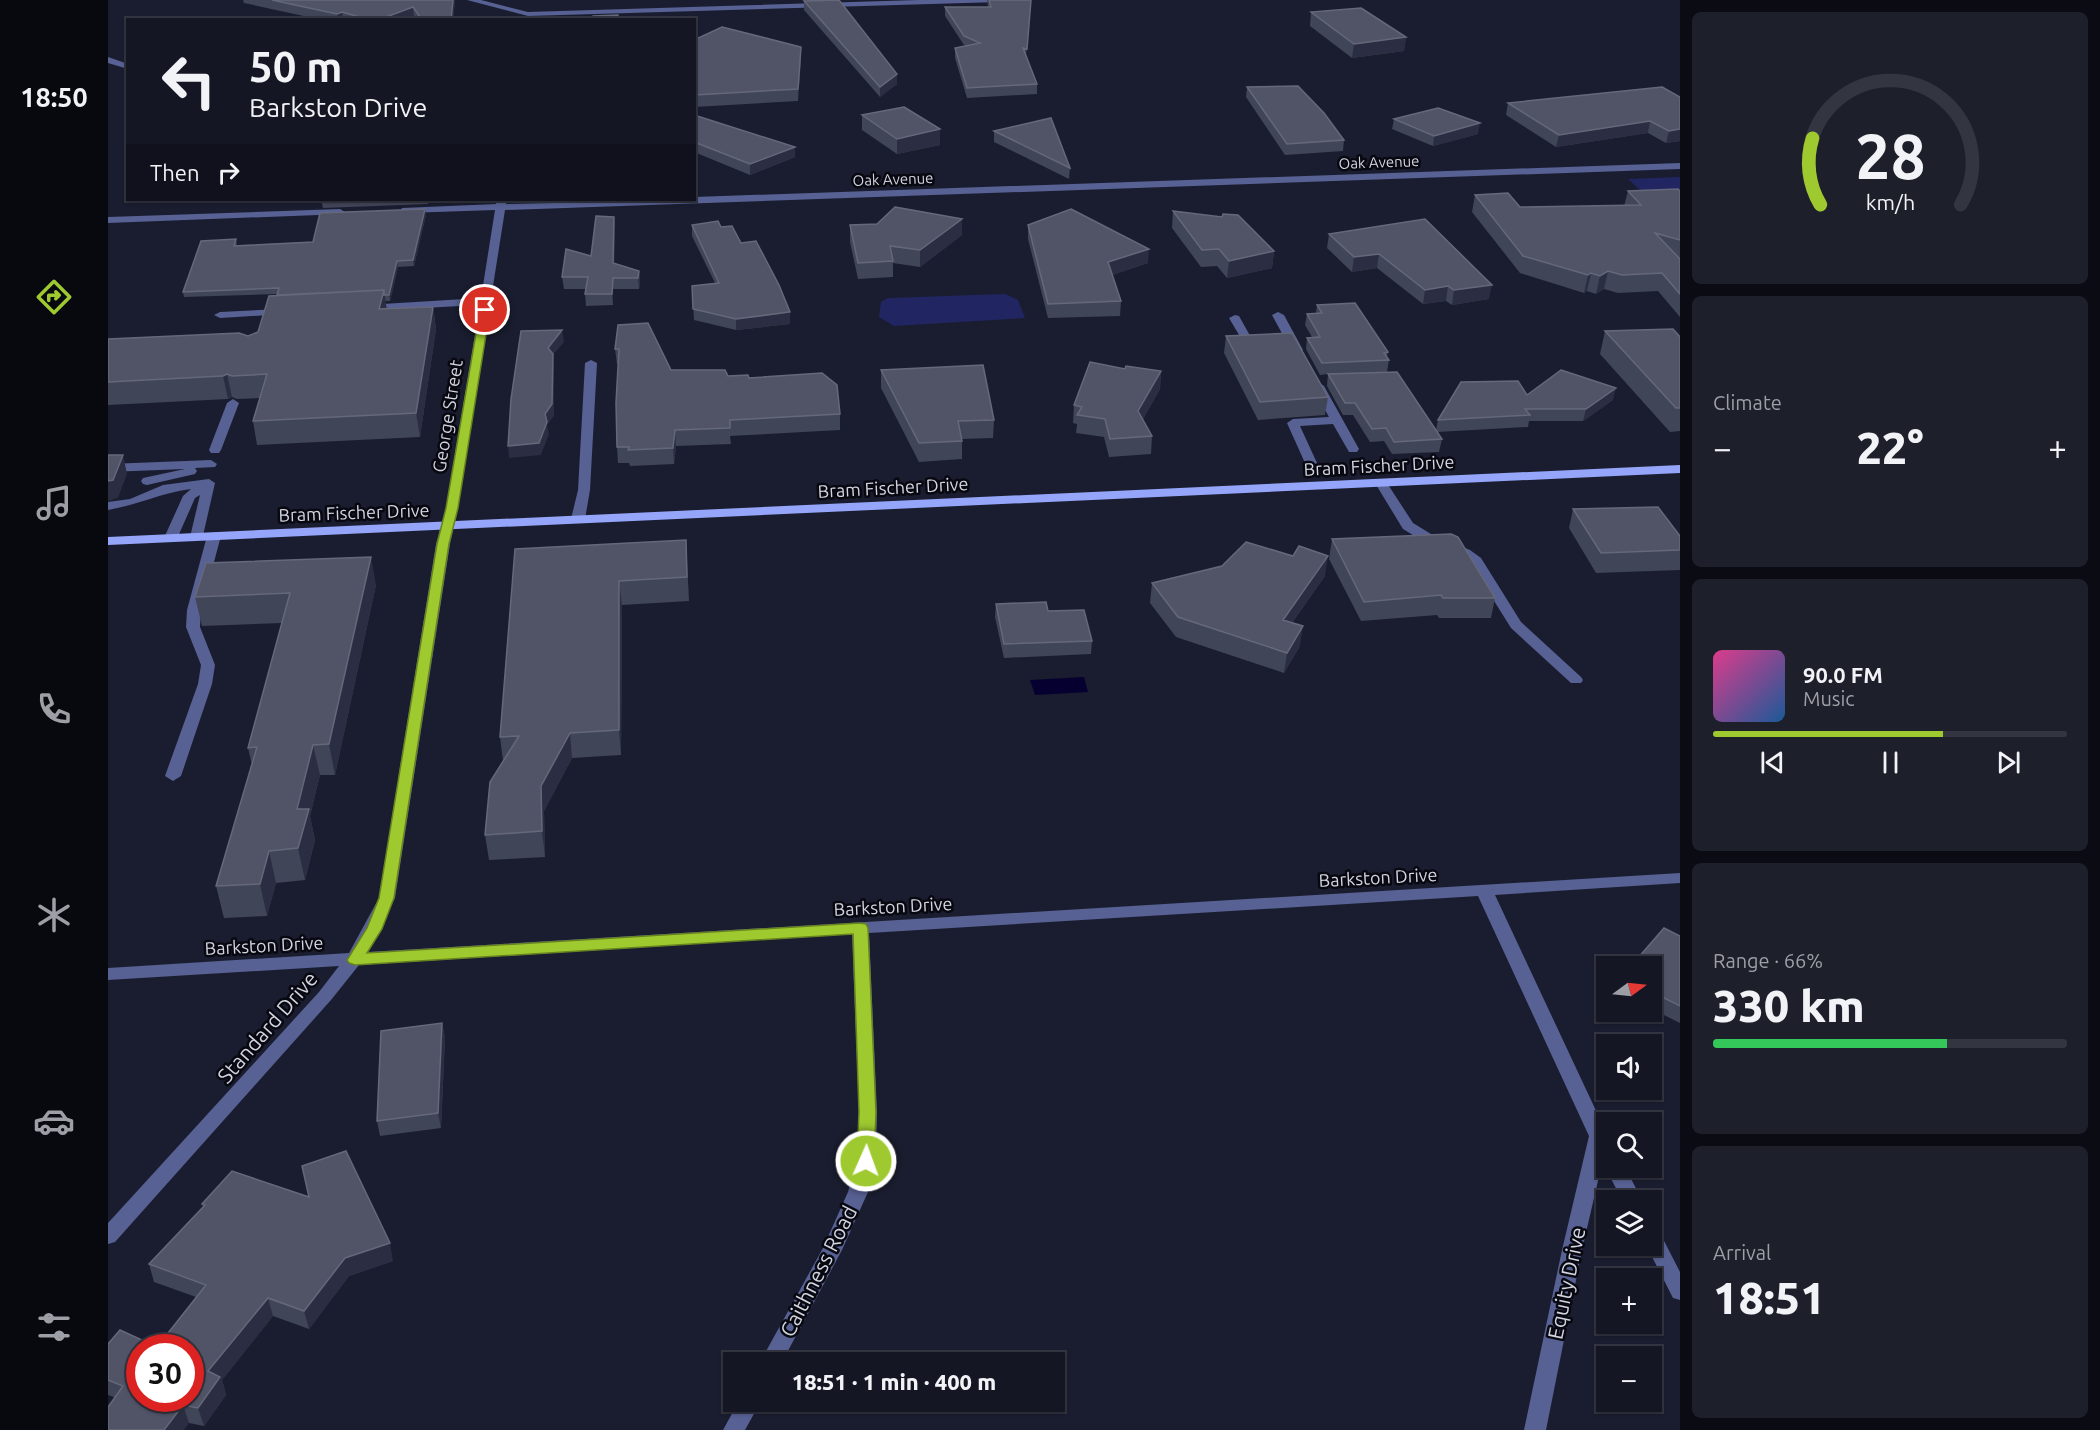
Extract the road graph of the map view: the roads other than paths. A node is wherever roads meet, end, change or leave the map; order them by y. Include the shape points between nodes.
1 (471, 0) edge
2 (999, 0) edge
3 (527, 17) edge
4 (108, 60) edge
5 (126, 66) edge
6 (1680, 166) edge
7 (696, 197) edge
8 (566, 201) edge
9 (502, 203) edge
10 (399, 210) edge
11 (352, 212) edge
12 (108, 220) edge
13 (485, 305) junction
14 (291, 311) edge
15 (219, 315) dead end
16 (1278, 315) dead end
17 (1235, 318) dead end
18 (1294, 345) junction
19 (591, 363) dead end
20 (233, 403) edge
21 (1337, 420) junction
22 (1353, 449) dead end
23 (215, 450) dead end
24 (1311, 463) dead end
25 (211, 464) dead end
26 (108, 468) edge
27 (1680, 469) edge
28 (191, 471) dead end
29 (147, 481) dead end
30 (209, 483) junction
31 (1381, 483) junction
32 (177, 487) junction
33 (189, 496) junction
34 (108, 506) edge
35 (578, 519) junction
36 (448, 526) junction
37 (213, 536) junction
38 (197, 537) junction
39 (171, 538) junction
40 (108, 541) edge
41 (1576, 680) dead end
42 (173, 776) dead end
43 (406, 781) joint
44 (1680, 878) edge
45 (1484, 890) junction
46 (860, 928) junction
47 (355, 960) junction
48 (108, 974) edge
49 (1596, 1128) edge
50 (1596, 1164) edge
51 (108, 1236) edge
52 (1662, 1256) edge
53 (1680, 1292) edge
54 (776, 1352) edge
55 (744, 1412) edge
56 (734, 1430) edge
57 (1535, 1430) edge

1 - 3 street
2 - 3 street
4 - 5 street
6 - 7 street, Oak Avenue
8 - 9 street, Oak Avenue
9 - 10 street, Oak Avenue
9 - 13 street, George Street
11 - 12 street
13 - 13 street via 386,312 354,309
13 - 36 street, George Street
14 - 15 street via 264,318
16 - 18 street
17 - 18 street via 1249,344
18 - 21 street
19 - 35 street via 584,490
20 - 23 street
21 - 22 street
21 - 24 street via 1293,423
25 - 26 street
27 - 31 main road, Bram Fischer Drive
28 - 29 street
30 - 32 street
30 - 33 street
30 - 38 street
31 - 35 main road, Bram Fischer Drive
31 - 41 street via 1408,526 1476,561 1516,625
32 - 33 street
32 - 34 street
33 - 39 street
35 - 36 main road, Bram Fischer Drive
36 - 37 main road, Bram Fischer Drive
36 - 43 street, George Street
37 - 38 main road, Bram Fischer Drive
37 - 42 street via 193,627 208,665 205,684
38 - 39 main road, Bram Fischer Drive
39 - 40 main road, Bram Fischer Drive
43 - 47 street, Standard Drive via 387,898 375,929
44 - 45 street, Barkston Drive
45 - 46 street, Barkston Drive
45 - 49 street, Equity Drive
46 - 47 street, Barkston Drive
46 - 54 street, Caithness Road via 868,1112 866,1161 858,1192 831,1250
47 - 48 street, Barkston Drive
47 - 51 street, Standard Drive
50 - 57 street, Equity Drive via 1572,1250
52 - 53 street
55 - 56 street

